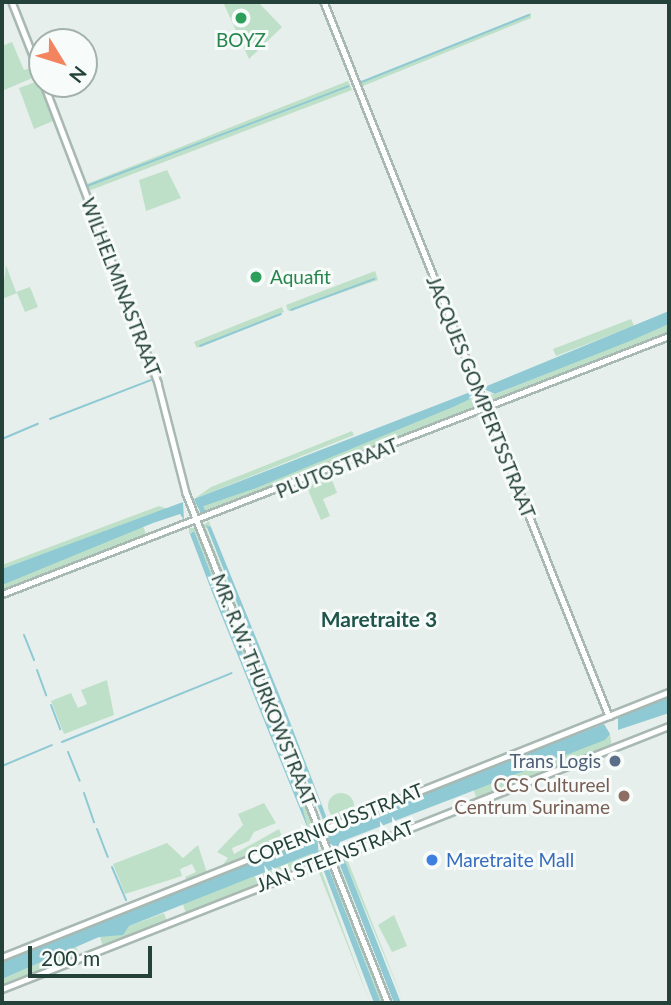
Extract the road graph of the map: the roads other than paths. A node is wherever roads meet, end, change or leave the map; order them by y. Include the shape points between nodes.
1 (12, 2) edge
2 (324, 2) edge
3 (28, 43) edge
4 (49, 98) edge
5 (669, 336) edge
6 (484, 407) junction
7 (186, 494) joint
8 (197, 519) junction
9 (2, 594) edge
10 (669, 692) edge
11 (609, 716) junction
12 (669, 726) edge
13 (320, 830) junction
14 (331, 858) junction
15 (2, 957) edge
16 (2, 989) edge
17 (388, 1003) edge

1 - 3 street
2 - 6 street, JACQUES GOMPERTSSTRAAT
4 - 7 street, WILHELMINASTRAAT via 159,383
5 - 6 street, PLUTOSTRAAT
6 - 8 street, PLUTOSTRAAT
6 - 11 street, JACQUES GOMPERTSSTRAAT
7 - 8 street, MR. R.W. THURKOWSTRAAT
8 - 9 street, PLUTOSTRAAT
8 - 13 street, MR. R.W. THURKOWSTRAAT
10 - 11 street, COPERNICUSSTRAAT
11 - 13 street, COPERNICUSSTRAAT
12 - 14 street, JAN STEENSTRAAT
13 - 14 street, MR. R.W. THURKOWSTRAAT
13 - 15 street, COPERNICUSSTRAAT
14 - 16 street, JAN STEENSTRAAT
14 - 17 street, MR. R.W. THURKOWSTRAAT

